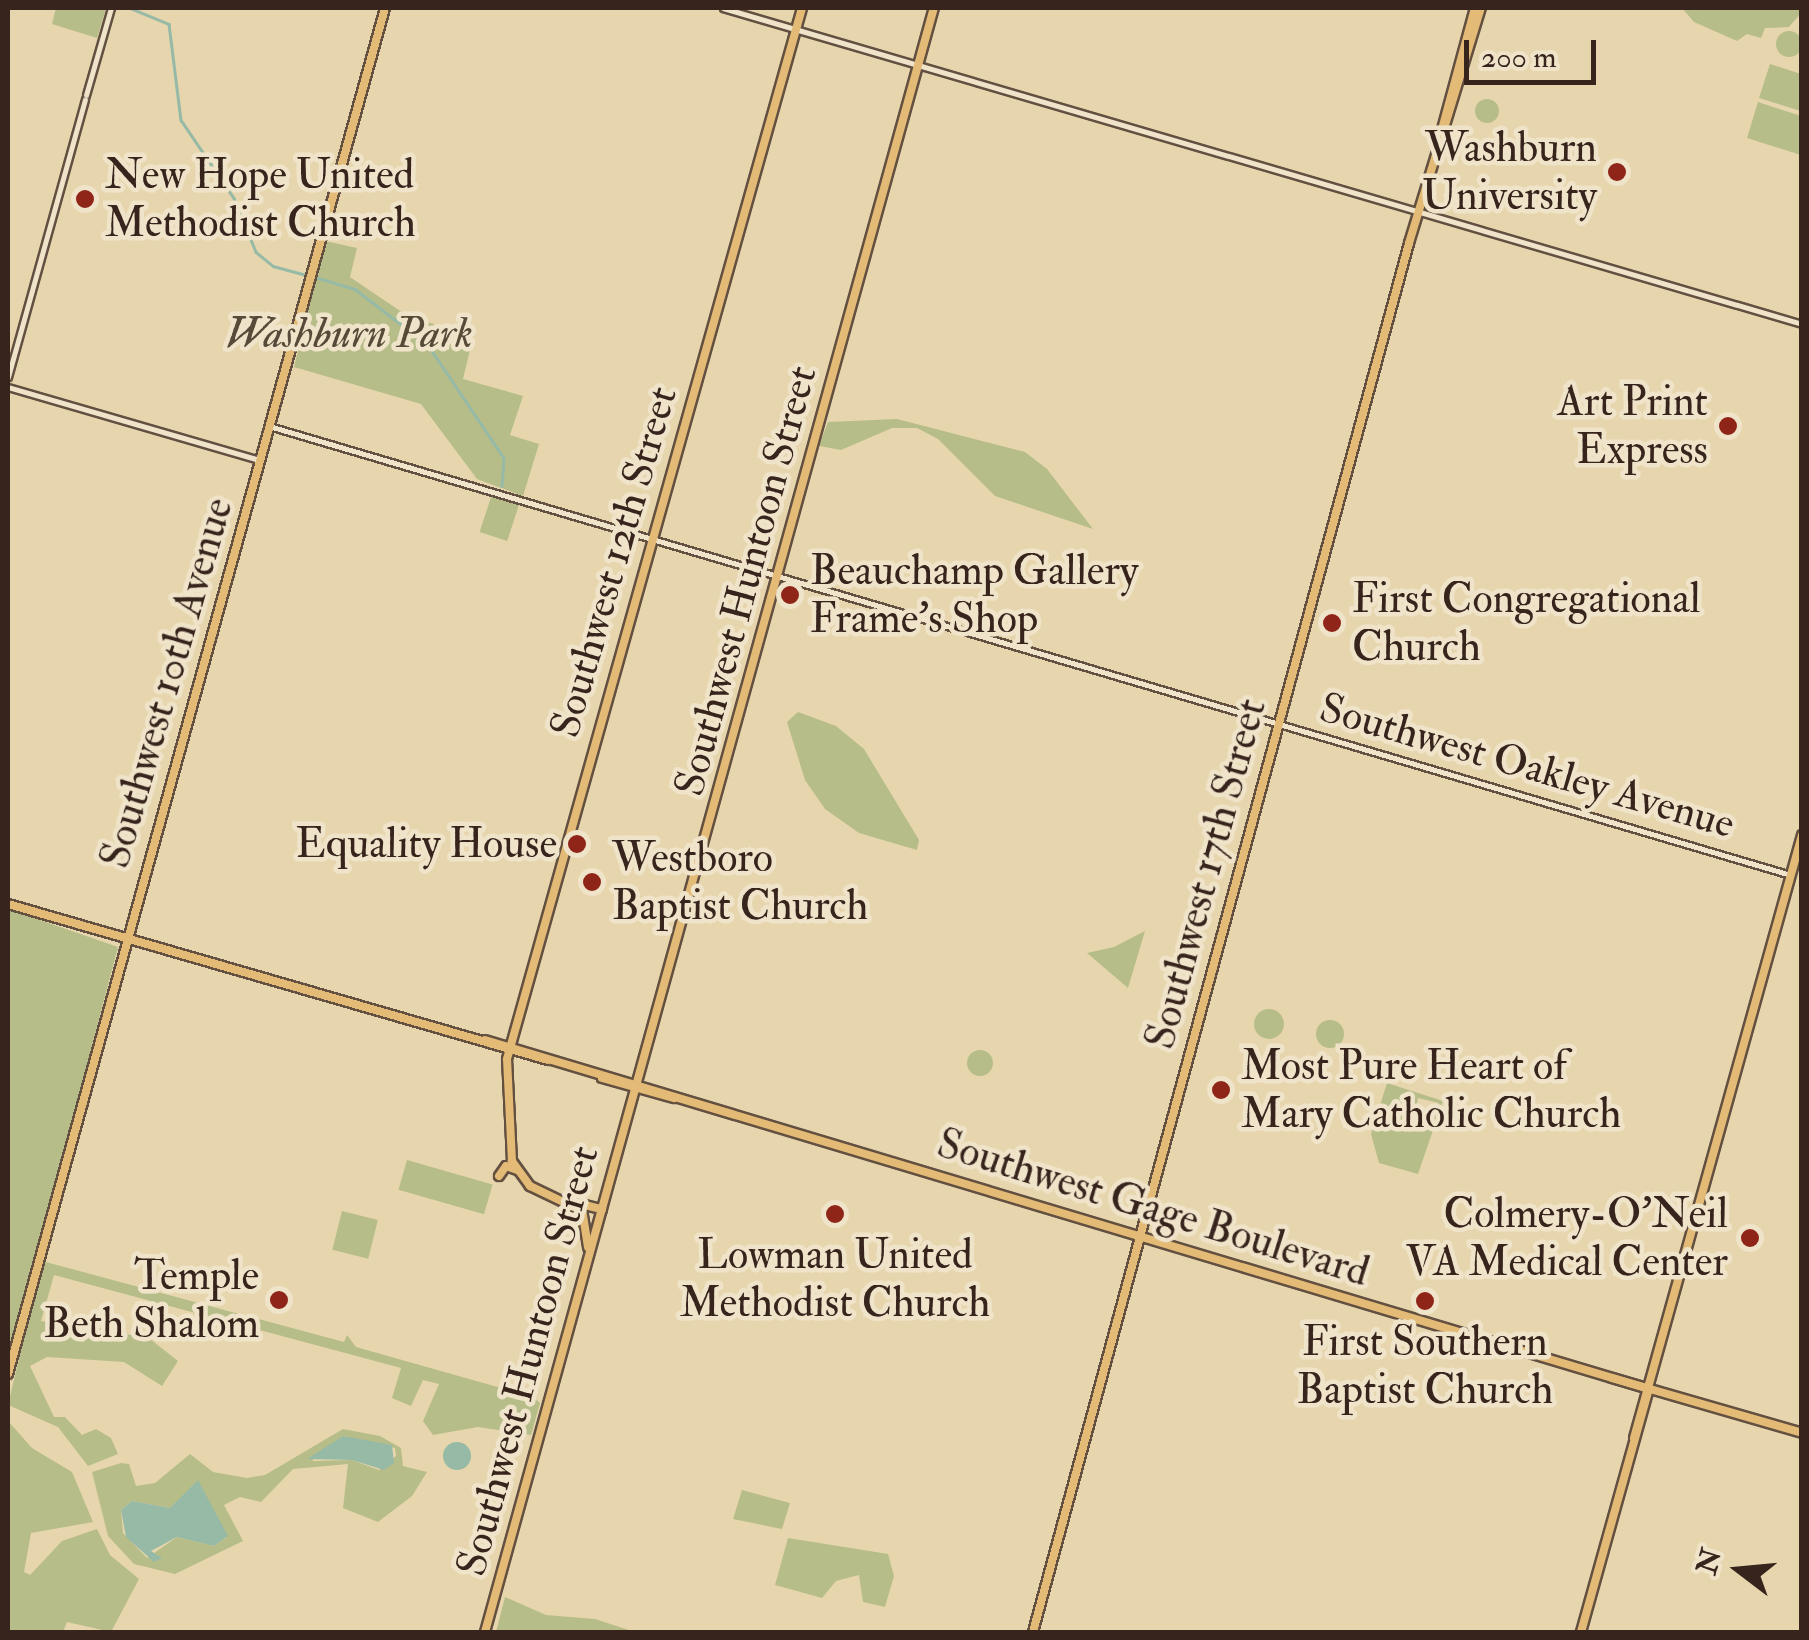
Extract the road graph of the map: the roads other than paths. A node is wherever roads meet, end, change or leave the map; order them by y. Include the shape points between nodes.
1 (385, 8) edge
2 (723, 8) edge
3 (802, 8) edge
4 (934, 8) edge
5 (1478, 8) edge
6 (110, 9) edge
7 (794, 28) junction
8 (920, 63) junction
9 (1418, 210) junction
10 (1802, 324) edge
11 (8, 377) edge
12 (8, 387) edge
13 (269, 426) junction
14 (260, 460) junction
15 (652, 537) junction
16 (779, 574) junction
17 (1278, 724) junction
18 (1802, 835) edge
19 (1790, 875) junction
20 (8, 904) edge
21 (126, 938) junction
22 (509, 1048) junction
23 (636, 1086) junction
24 (516, 1170) junction
25 (498, 1176) dead end
26 (549, 1196) junction
27 (602, 1210) junction
28 (1140, 1236) junction
29 (587, 1266) junction
30 (8, 1374) edge
31 (1649, 1389) junction
32 (1802, 1432) edge
33 (484, 1632) edge
34 (1033, 1632) edge
35 (1582, 1632) edge

1 - 13 main road, Southwest 10th Avenue
2 - 7 street
3 - 7 main road, Southwest 12th Street
4 - 8 main road, Southwest Huntoon Street
5 - 9 main road, Southwest 17th Street
6 - 11 street
7 - 8 street
7 - 15 main road, Southwest 12th Street
8 - 9 street
8 - 16 main road, Southwest Huntoon Street
9 - 10 street
9 - 17 main road, Southwest 17th Street
12 - 14 street
13 - 14 main road, Southwest 10th Avenue
13 - 15 street, Southwest Oakley Avenue
14 - 21 main road, Southwest 10th Avenue
15 - 16 street, Southwest Oakley Avenue
15 - 22 main road, Southwest 12th Street
16 - 17 street, Southwest Oakley Avenue
16 - 23 main road, Southwest Huntoon Street
17 - 19 street, Southwest Oakley Avenue
17 - 28 main road, Southwest 17th Street
18 - 19 main road
19 - 31 main road
20 - 21 main road, Southwest Gage Boulevard
21 - 22 main road, Southwest Gage Boulevard
21 - 30 main road, Southwest 10th Avenue
22 - 23 main road, Southwest Gage Boulevard
22 - 24 main road, Southwest 12th Street via 507,1135
23 - 27 main road, Southwest Huntoon Street
23 - 28 main road, Southwest Gage Boulevard
24 - 25 main road via 506,1166
24 - 26 main road
26 - 27 main road
26 - 29 main road via 586,1216
27 - 29 main road, Southwest Huntoon Street
28 - 31 main road, Southwest Gage Boulevard
28 - 34 main road, Southwest 17th Street
29 - 33 main road, Southwest Huntoon Street
31 - 32 main road, Southwest Gage Boulevard
31 - 35 main road

